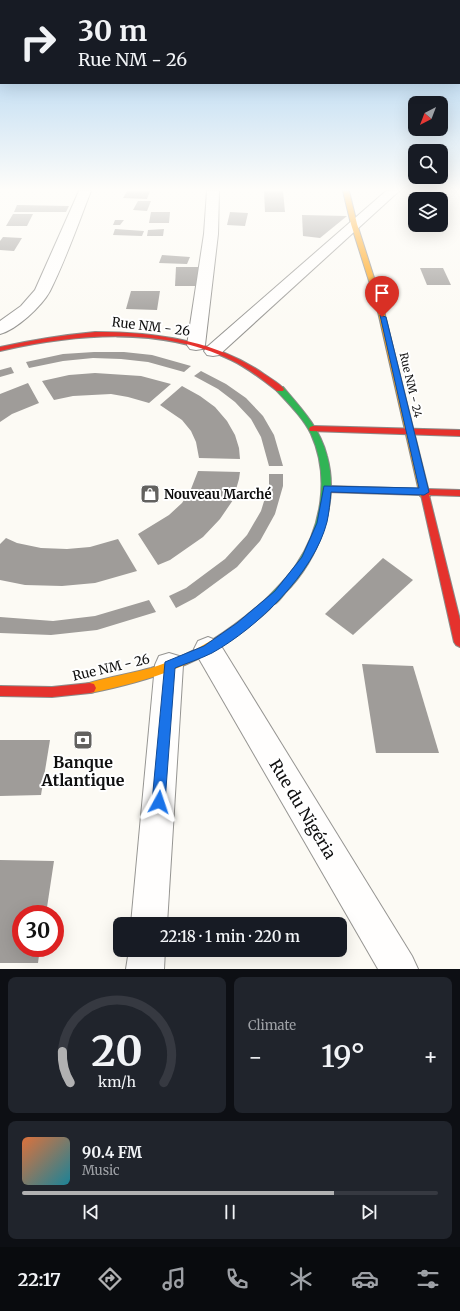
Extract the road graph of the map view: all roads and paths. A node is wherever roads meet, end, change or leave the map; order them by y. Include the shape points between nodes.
1 (66, 236) edge
2 (211, 236) edge
3 (340, 236) edge
4 (358, 236) edge
5 (0, 329) edge
6 (2, 345) edge
7 (196, 345) junction
8 (213, 351) junction
9 (313, 429) junction
10 (409, 432) junction
11 (460, 432) edge
12 (327, 489) junction
13 (424, 492) junction
14 (460, 493) edge
15 (460, 642) edge
16 (208, 649) junction
17 (169, 665) junction
18 (0, 691) edge
19 (150, 917) edge
20 (146, 957) edge
21 (145, 969) edge
22 (399, 969) edge

1 - 5 street via 42,291 27,309
2 - 7 street
3 - 8 street
4 - 10 street, Rue NM - 24 via 379,303
6 - 7 street, Rue NM - 26 via 103,333 150,336
7 - 8 street, Rue NM - 26
8 - 9 street, Rue NM - 26 via 239,361 282,390
9 - 10 street
9 - 12 street, Rue NM - 26 via 324,458
10 - 11 street
10 - 13 street, Rue NM - 24
12 - 13 street
12 - 16 street, Rue NM - 26 via 322,523 306,559 279,594 241,627
13 - 14 street
13 - 15 street, Rue NM - 24
16 - 17 street, Rue NM - 26
16 - 22 street, Rue du Nigéria
17 - 18 street, Rue NM - 26 via 130,678 89,687 47,692
17 - 19 street
20 - 21 street

